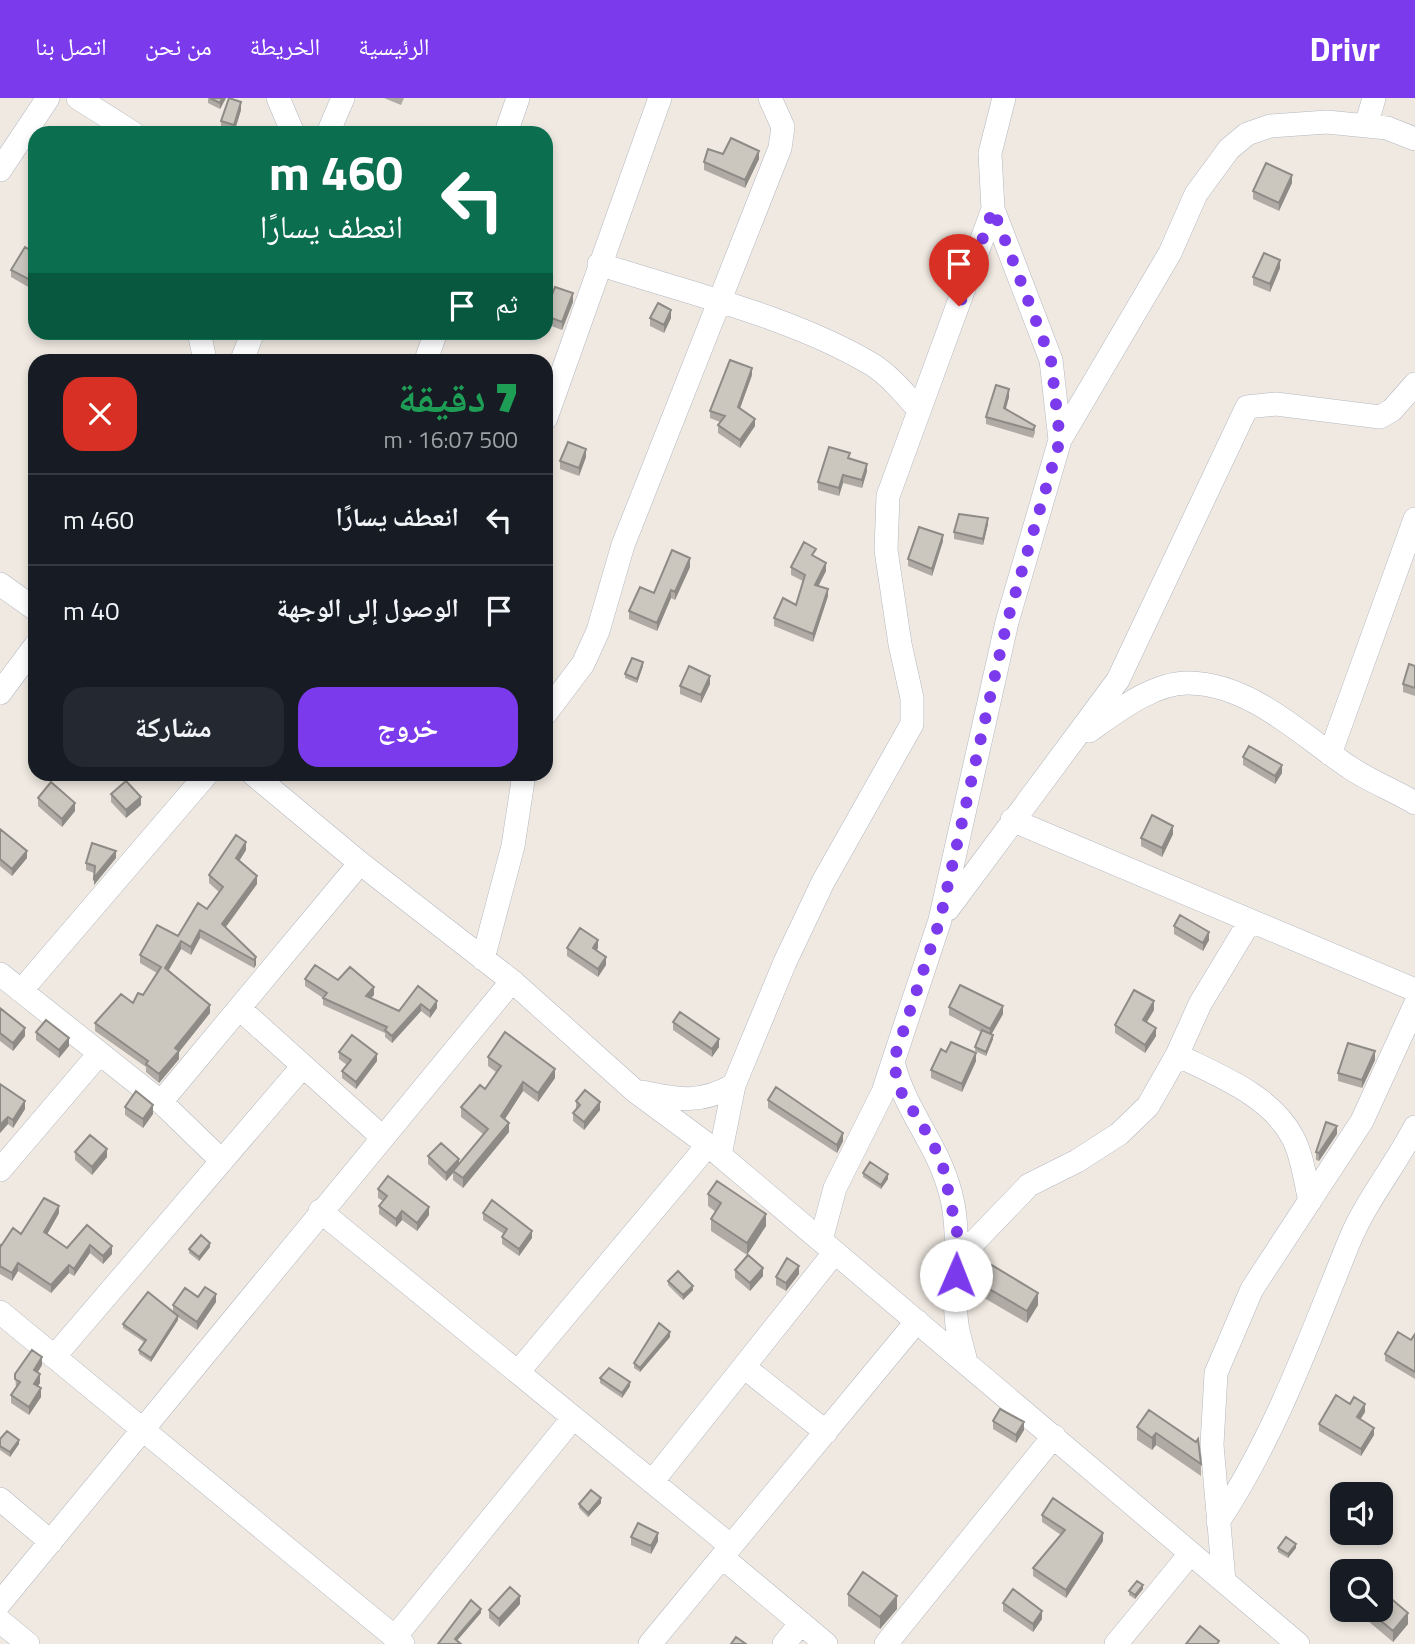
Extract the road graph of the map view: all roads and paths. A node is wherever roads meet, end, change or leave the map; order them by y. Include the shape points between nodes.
1 (48, 98) edge
2 (78, 98) edge
3 (278, 98) edge
4 (343, 98) edge
5 (518, 98) edge
6 (660, 98) edge
7 (770, 98) edge
8 (1004, 98) edge
9 (1374, 98) edge
10 (29, 126) edge
11 (123, 126) edge
12 (290, 126) edge
13 (331, 126) edge
14 (508, 126) edge
15 (1366, 126) junction
16 (28, 128) edge
17 (1415, 139) edge
18 (0, 170) edge
19 (993, 209) junction
20 (599, 264) junction
21 (720, 304) junction
22 (1415, 384) edge
23 (553, 398) edge
24 (919, 410) junction
25 (1060, 440) junction
26 (1415, 519) edge
27 (0, 584) edge
28 (28, 604) edge
29 (28, 655) edge
30 (0, 693) edge
31 (553, 704) edge
32 (1076, 740) junction
33 (1330, 754) junction
34 (201, 781) edge
35 (262, 781) edge
36 (523, 781) edge
37 (1415, 803) edge
38 (1012, 820) junction
39 (360, 863) junction
40 (940, 920) junction
41 (1250, 921) junction
42 (484, 959) junction
43 (0, 974) edge
44 (512, 981) junction
45 (1415, 990) edge
46 (21, 991) junction
47 (1415, 1005) edge
48 (240, 1009) junction
49 (99, 1054) junction
50 (1177, 1055) junction
51 (893, 1062) junction
52 (303, 1066) junction
53 (734, 1085) junction
54 (635, 1091) junction
55 (161, 1102) junction
56 (1415, 1127) edge
57 (382, 1136) junction
58 (714, 1150) junction
59 (222, 1161) junction
60 (0, 1170) edge
61 (1310, 1201) junction
62 (320, 1211) junction
63 (828, 1246) junction
64 (957, 1260) junction
65 (0, 1312) edge
66 (917, 1321) junction
67 (54, 1357) junction
68 (965, 1362) junction
69 (744, 1367) junction
70 (518, 1372) junction
71 (573, 1418) junction
72 (143, 1430) junction
73 (826, 1432) junction
74 (1054, 1436) junction
75 (652, 1482) junction
76 (0, 1499) edge
77 (1218, 1522) junction
78 (51, 1542) junction
79 (727, 1552) junction
80 (1190, 1554) junction
81 (1224, 1581) junction
82 (0, 1603) edge
83 (0, 1621) edge
84 (801, 1623) junction
85 (399, 1641) edge
86 (28, 1644) edge
87 (650, 1644) edge
88 (784, 1644) edge
89 (826, 1644) edge
90 (886, 1644) edge
91 (1116, 1644) edge
92 (1298, 1644) edge

1 - 10 street
2 - 11 street
3 - 12 street
4 - 13 street
5 - 14 street
6 - 20 street
7 - 21 street via 783,127 780,148
8 - 19 street via 990,153
9 - 15 street
15 - 17 street
15 - 25 street via 1327,122 1270,126 1247,134 1229,149 1196,194 1170,253
16 - 18 street
19 - 24 street
19 - 25 street via 1051,360
20 - 21 street
20 - 23 street
21 - 24 street via 832,344 874,366
21 - 31 street via 623,545 598,631 583,664
22 - 32 street via 1380,417 1276,404 1247,407 1118,680
24 - 53 street via 888,496 886,550 912,698 912,724 822,882
25 - 40 street via 1007,622
26 - 33 street
27 - 28 street
29 - 30 street
32 - 33 street via 1123,707 1172,685 1189,683 1222,688 1263,707
32 - 38 street
33 - 37 street
34 - 46 street
35 - 39 street
36 - 42 street via 513,846
38 - 40 street
38 - 41 street
39 - 42 street
39 - 48 street
40 - 51 street
41 - 45 street
41 - 50 street via 1200,1004
42 - 44 street
43 - 46 street
44 - 54 street
44 - 57 street
46 - 49 street
47 - 61 street via 1362,1121
48 - 52 street
48 - 55 street
49 - 55 street
49 - 60 street
50 - 61 street via 1244,1089 1284,1124 1294,1140
50 - 64 street via 1148,1106 1119,1134 1029,1185
51 - 63 street via 835,1188
51 - 64 street via 901,1092 943,1167 957,1232
52 - 57 street
52 - 59 street
53 - 54 street via 714,1096 689,1100
53 - 58 street
54 - 58 street
55 - 59 street
56 - 77 street via 1350,1240 1265,1441
57 - 62 street
58 - 63 street
58 - 70 street
59 - 67 street
61 - 77 street via 1252,1289 1216,1373 1212,1445
62 - 70 street
62 - 72 street
63 - 66 street
63 - 69 street
64 - 68 street via 957,1324
65 - 67 street
66 - 68 street
66 - 73 street
67 - 72 street
68 - 74 street
69 - 73 street
69 - 75 street
70 - 71 street
71 - 75 street
71 - 85 street
72 - 78 street
72 - 85 street
73 - 79 street
74 - 80 street
74 - 90 street
75 - 79 street
76 - 78 street
77 - 81 street
78 - 82 street
79 - 84 street
79 - 87 street
80 - 81 street
80 - 91 street
81 - 92 street
83 - 86 street
84 - 88 street
84 - 89 street

